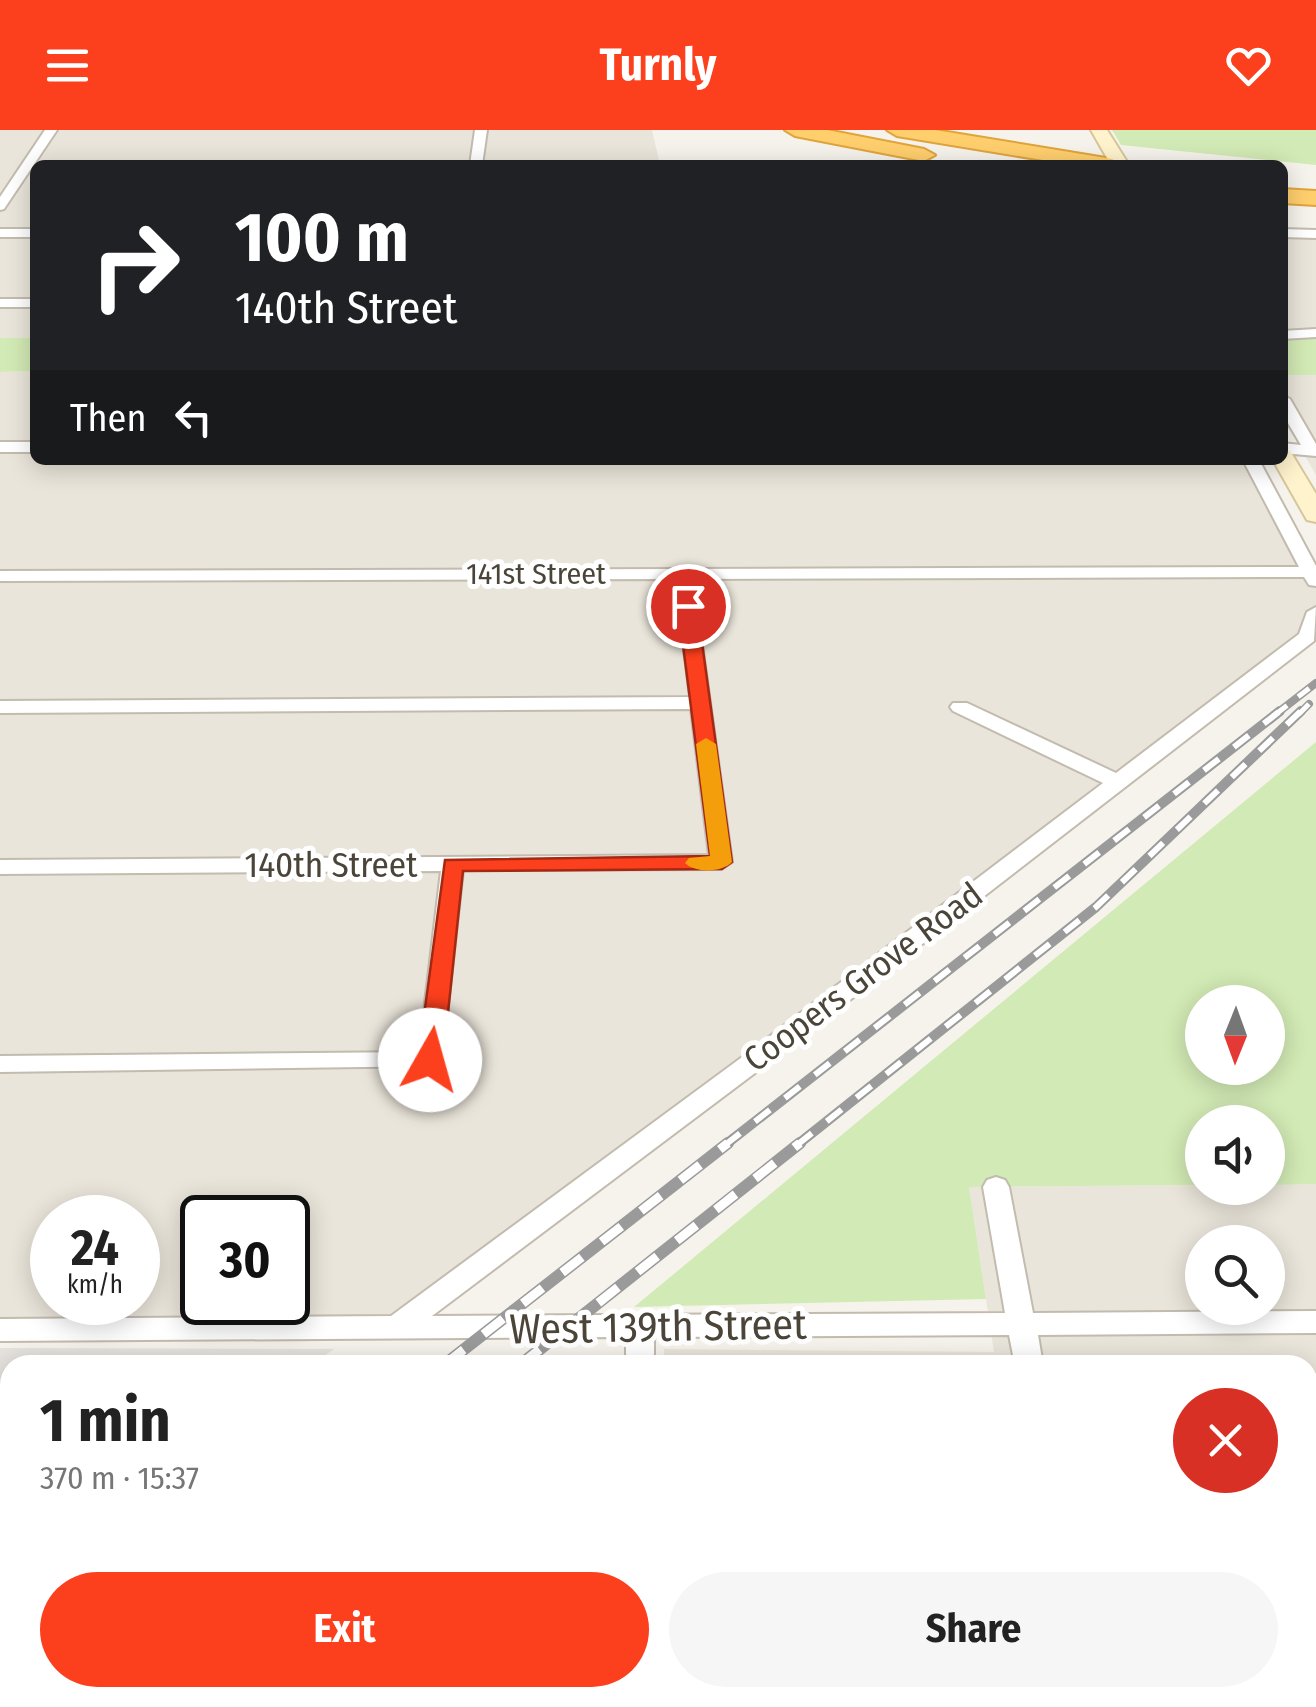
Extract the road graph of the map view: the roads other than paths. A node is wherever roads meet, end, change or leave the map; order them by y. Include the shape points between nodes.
1 (51, 130) edge
2 (481, 130) edge
3 (796, 130) edge
4 (830, 130) edge
5 (897, 130) edge
6 (904, 130) edge
7 (1099, 130) edge
8 (936, 138) junction
9 (34, 160) edge
10 (477, 160) edge
11 (962, 160) edge
12 (994, 160) edge
13 (1072, 160) edge
14 (1117, 160) edge
15 (30, 167) edge
16 (1288, 184) edge
17 (1316, 186) edge
18 (1288, 196) edge
19 (1316, 198) edge
20 (0, 206) edge
21 (0, 233) edge
22 (30, 233) edge
23 (1288, 233) edge
24 (1316, 234) edge
25 (30, 303) edge
26 (0, 304) edge
27 (1316, 333) edge
28 (1288, 335) edge
29 (1288, 409) edge
30 (0, 447) edge
31 (30, 447) edge
32 (1288, 449) edge
33 (1314, 451) edge
34 (1254, 465) edge
35 (1287, 465) edge
36 (1316, 516) edge
37 (683, 574) junction
38 (0, 576) edge
39 (1314, 578) edge
40 (1316, 612) edge
41 (701, 703) junction
42 (960, 707) dead end
43 (0, 708) edge
44 (1118, 782) junction
45 (453, 864) junction
46 (0, 867) edge
47 (0, 1064) edge
48 (996, 1187) dead end
49 (1316, 1322) edge
50 (1022, 1324) junction
51 (640, 1327) junction
52 (395, 1329) junction
53 (0, 1330) edge
54 (640, 1355) edge
55 (1027, 1355) edge

1 - 9 street
2 - 10 street
3 - 11 highway
4 - 12 highway
5 - 8 highway
6 - 8 highway
7 - 14 main road
8 - 13 highway
15 - 20 street
16 - 17 highway
18 - 19 highway
21 - 22 street
23 - 24 street
25 - 26 street
27 - 28 street
29 - 33 street
30 - 31 street
32 - 33 street
34 - 39 street
35 - 36 main road
37 - 38 street, 141st Street
37 - 39 street, 141st Street
37 - 41 street
40 - 44 street, Coopers Grove Road via 1307,636
41 - 43 street
41 - 45 street, 140th Street via 722,862
42 - 44 street
44 - 52 street, Coopers Grove Road
45 - 46 street, 140th Street
45 - 47 street via 430,1060
48 - 50 street
49 - 50 street, West 139th Street
50 - 51 street, West 139th Street
50 - 55 street
51 - 52 street, West 139th Street
51 - 54 street
52 - 53 street, West 139th Street

